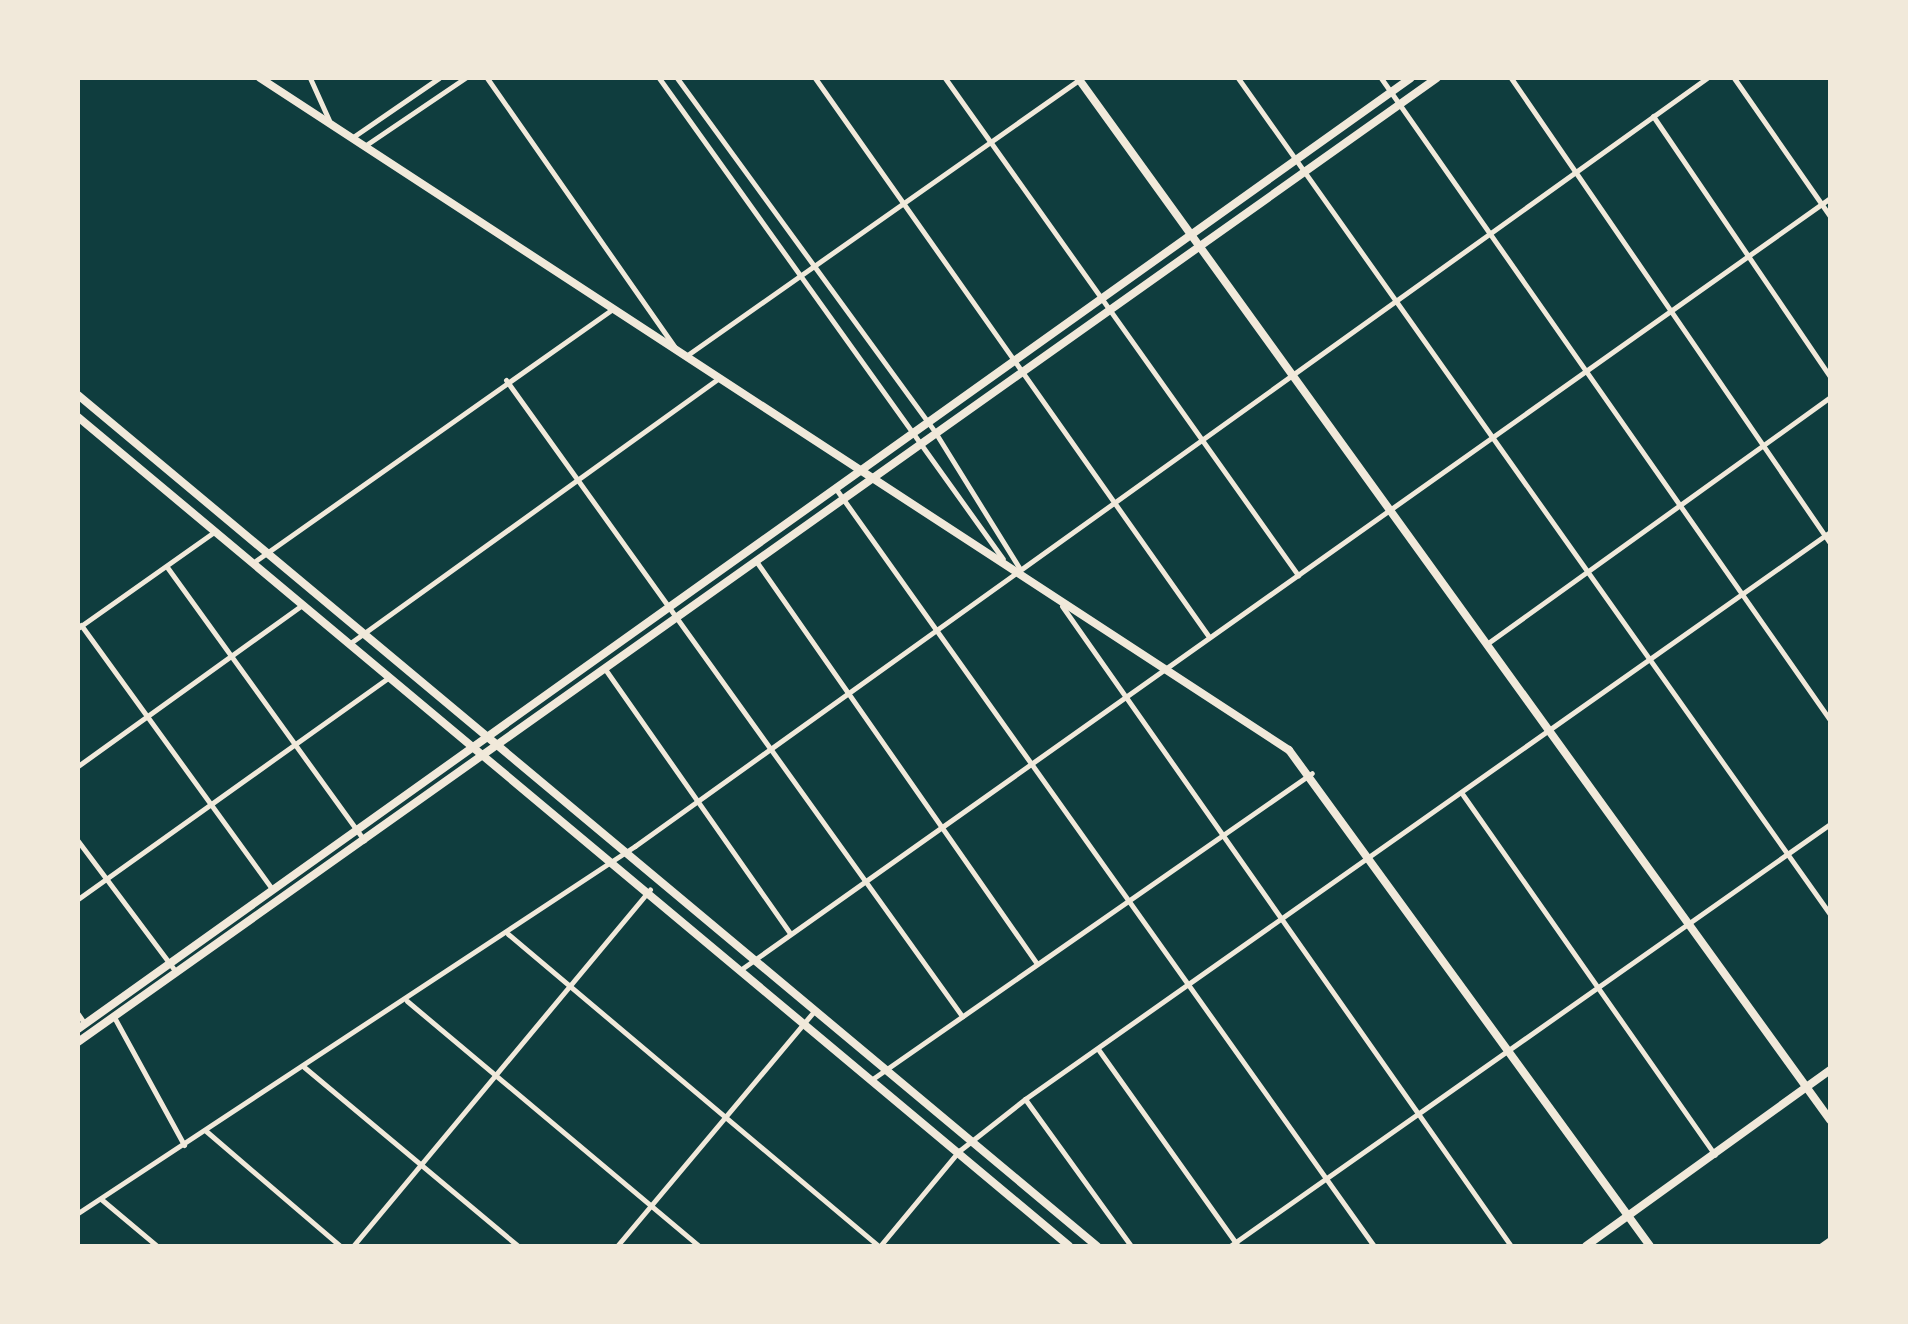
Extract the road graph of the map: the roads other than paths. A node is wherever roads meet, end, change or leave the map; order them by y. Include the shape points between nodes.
1 (260, 78) edge
2 (310, 78) edge
3 (439, 78) edge
4 (465, 78) edge
5 (487, 78) edge
6 (660, 78) edge
7 (677, 78) edge
8 (815, 78) edge
9 (945, 78) edge
10 (1080, 78) edge
11 (1238, 78) edge
12 (1380, 78) edge
13 (1411, 78) edge
14 (1437, 78) edge
15 (1511, 78) edge
16 (1707, 78) edge
17 (1734, 78) edge
18 (1391, 92) junction
19 (1399, 104) junction
20 (1653, 116) junction
21 (330, 122) junction
22 (353, 137) junction
23 (990, 141) junction
24 (366, 145) junction
25 (1295, 160) junction
26 (1303, 172) junction
27 (1574, 175) junction
28 (1830, 198) edge
29 (904, 204) junction
30 (1822, 204) junction
31 (1830, 216) edge
32 (1189, 234) junction
33 (1488, 235) junction
34 (1197, 244) junction
35 (1752, 255) junction
36 (812, 267) junction
37 (802, 275) junction
38 (1103, 295) junction
39 (1396, 302) junction
40 (615, 307) junction
41 (1111, 308) junction
42 (1672, 311) junction
43 (677, 350) junction
44 (686, 356) junction
45 (1012, 360) junction
46 (1022, 372) junction
47 (1587, 372) junction
48 (1292, 375) junction
49 (1830, 376) edge
50 (720, 378) junction
51 (506, 380) junction
52 (78, 395) edge
53 (1830, 398) edge
54 (78, 417) edge
55 (926, 420) junction
56 (912, 431) junction
57 (935, 432) junction
58 (1491, 436) junction
59 (1202, 438) junction
60 (920, 443) junction
61 (1762, 445) junction
62 (860, 467) junction
63 (874, 477) junction
64 (579, 481) junction
65 (834, 486) junction
66 (843, 499) junction
67 (1111, 500) junction
68 (1680, 505) junction
69 (1390, 510) junction
70 (214, 532) junction
71 (1828, 533) edge
72 (1830, 543) edge
73 (266, 553) junction
74 (1003, 558) junction
75 (756, 561) junction
76 (252, 564) junction
77 (166, 567) junction
78 (1020, 569) junction
79 (1586, 572) junction
80 (1298, 575) junction
81 (1743, 595) junction
82 (302, 606) junction
83 (1062, 606) junction
84 (667, 608) junction
85 (675, 619) junction
86 (79, 626) edge
87 (936, 630) junction
88 (363, 634) junction
89 (1210, 638) junction
90 (350, 644) junction
91 (1487, 644) junction
92 (232, 658) junction
93 (1651, 663) junction
94 (605, 669) junction
95 (1165, 670) junction
96 (389, 677) junction
97 (845, 695) junction
98 (1122, 700) junction
99 (147, 717) junction
100 (1830, 720) edge
101 (1551, 733) junction
102 (486, 737) junction
103 (296, 744) junction
104 (473, 746) junction
105 (497, 746) junction
106 (771, 749) junction
107 (485, 755) junction
108 (1029, 761) junction
109 (78, 766) edge
110 (1312, 772) junction
111 (1463, 795) junction
112 (697, 800) junction
113 (210, 804) junction
114 (1830, 824) edge
115 (940, 828) junction
116 (357, 830) junction
117 (1220, 836) junction
118 (364, 840) junction
119 (78, 841) edge
120 (624, 853) junction
121 (1789, 853) junction
122 (1374, 858) junction
123 (612, 861) junction
124 (105, 878) junction
125 (866, 880) junction
126 (272, 890) junction
127 (650, 890) junction
128 (78, 899) edge
129 (280, 900) junction
130 (1128, 900) junction
131 (1830, 914) edge
132 (1281, 923) junction
133 (1689, 924) junction
134 (790, 933) junction
135 (508, 934) junction
136 (752, 960) junction
137 (1036, 962) junction
138 (170, 963) junction
139 (743, 968) junction
140 (176, 972) junction
141 (1189, 986) junction
142 (568, 988) junction
143 (1596, 989) junction
144 (407, 1002) junction
145 (814, 1010) junction
146 (78, 1014) edge
147 (114, 1016) junction
148 (962, 1016) junction
149 (804, 1023) junction
150 (81, 1026) edge
151 (78, 1042) edge
152 (1098, 1049) junction
153 (1505, 1052) junction
154 (304, 1067) junction
155 (884, 1070) junction
156 (1830, 1070) edge
157 (492, 1075) junction
158 (870, 1080) junction
159 (1807, 1087) junction
160 (1025, 1099) junction
161 (1416, 1115) junction
162 (723, 1118) junction
163 (1830, 1120) edge
164 (206, 1131) junction
165 (972, 1140) junction
166 (184, 1145) junction
167 (959, 1151) junction
168 (1714, 1155) junction
169 (419, 1163) junction
170 (1326, 1178) junction
171 (101, 1198) junction
172 (650, 1206) junction
173 (78, 1213) edge
174 (1629, 1216) junction
175 (1078, 1230) junction
176 (1830, 1239) edge
177 (1067, 1245) edge
178 (1235, 1245) edge
179 (157, 1246) edge
180 (340, 1246) edge
181 (352, 1246) edge
182 (518, 1246) edge
183 (617, 1246) edge
184 (699, 1246) edge
185 (880, 1246) edge
186 (1097, 1246) edge
187 (1131, 1246) edge
188 (1374, 1246) edge
189 (1512, 1246) edge
190 (1586, 1246) edge
191 (1650, 1246) edge
192 (1820, 1246) edge

1 - 21 main road
2 - 21 street
3 - 22 street
4 - 24 street
5 - 43 street
6 - 37 street
7 - 36 street
8 - 29 street
9 - 23 street
10 - 23 street
10 - 32 main road
11 - 25 street
12 - 18 street
13 - 18 main road
14 - 19 main road
15 - 27 street
16 - 20 street
17 - 30 street
18 - 19 street
18 - 25 main road
19 - 26 main road
19 - 33 street
20 - 27 street
20 - 35 street
21 - 22 main road
22 - 24 main road
23 - 29 street
23 - 38 street
24 - 40 main road
25 - 26 street
25 - 32 main road
26 - 34 main road
26 - 39 street
27 - 33 street
27 - 42 street
28 - 30 street
29 - 36 street
29 - 45 street
30 - 31 street
30 - 35 street
32 - 34 main road
32 - 38 main road
33 - 39 street
33 - 47 street
34 - 41 main road
34 - 48 main road
35 - 42 street
35 - 49 street
36 - 37 street
36 - 55 street
37 - 44 street
37 - 56 street
38 - 41 street
38 - 45 main road
39 - 48 street
39 - 58 street
40 - 43 main road
40 - 51 street
41 - 46 main road
41 - 59 street
42 - 47 street
42 - 61 street
43 - 44 main road
44 - 50 main road
45 - 46 street
45 - 55 main road
46 - 57 main road
46 - 67 street
47 - 58 street
47 - 68 street
48 - 59 street
48 - 69 main road
50 - 62 main road
50 - 64 street
51 - 64 street
51 - 73 street
52 - 73 main road
53 - 61 street
54 - 70 main road
55 - 56 main road
55 - 57 street
56 - 60 street
56 - 62 main road
57 - 60 main road
57 - 78 street
58 - 69 street
58 - 79 street
59 - 67 street
59 - 80 street
60 - 63 main road
60 - 74 street
61 - 68 street
61 - 71 street
62 - 63 main road
62 - 65 main road
63 - 66 main road
63 - 74 main road
64 - 84 street
64 - 88 street
65 - 66 street
65 - 84 main road
66 - 75 main road
66 - 87 street
67 - 78 street
67 - 89 street
68 - 79 street
68 - 81 street
69 - 80 street
69 - 91 main road
70 - 76 main road
70 - 77 street
71 - 72 street
71 - 81 street
73 - 76 street
73 - 88 main road
74 - 78 main road
75 - 85 main road
75 - 97 street
76 - 82 main road
77 - 86 street
77 - 92 street
78 - 83 main road
78 - 87 street
79 - 91 street
79 - 93 street
80 - 89 street
81 - 93 street
81 - 100 street
82 - 90 main road
82 - 92 street
83 - 95 main road
83 - 98 street
84 - 85 street
84 - 102 main road
85 - 94 main road
85 - 106 street
86 - 99 street
87 - 97 street
87 - 108 street
88 - 90 street
88 - 102 main road
89 - 95 street
90 - 96 main road
91 - 101 main road
92 - 99 street
92 - 103 street
93 - 101 street
93 - 121 street
94 - 105 main road
94 - 112 street
95 - 98 street
95 - 110 main road
96 - 103 street
96 - 104 main road
97 - 106 street
97 - 115 street
98 - 108 street
98 - 117 street
99 - 109 street
99 - 113 street
101 - 111 street
101 - 133 main road
102 - 104 main road
102 - 105 main road
103 - 113 street
103 - 116 street
104 - 107 main road
104 - 116 main road
105 - 107 main road
105 - 120 main road
106 - 112 street
106 - 125 street
107 - 118 main road
107 - 123 main road
108 - 115 street
108 - 130 street
110 - 117 street
110 - 122 main road
111 - 122 street
111 - 143 street
112 - 120 street
112 - 134 street
113 - 124 street
113 - 126 street
114 - 121 street
115 - 125 street
115 - 137 street
116 - 118 street
116 - 126 main road
117 - 130 street
117 - 132 street
118 - 129 main road
119 - 124 street
120 - 123 street
120 - 136 main road
121 - 131 street
121 - 133 street
122 - 132 street
122 - 153 main road
123 - 127 main road
123 - 135 street
124 - 128 street
124 - 138 street
125 - 134 street
125 - 148 street
126 - 129 street
126 - 138 main road
127 - 139 main road
127 - 142 street
129 - 140 main road
130 - 137 street
130 - 141 street
132 - 141 street
132 - 161 street
133 - 143 street
133 - 159 main road
134 - 136 street
135 - 142 street
135 - 144 street
136 - 139 street
136 - 145 main road
137 - 148 street
138 - 140 street
138 - 150 main road
139 - 149 main road
140 - 147 main road
141 - 152 street
141 - 170 street
142 - 157 street
142 - 162 street
143 - 153 street
143 - 168 street
144 - 154 street
144 - 157 street
145 - 149 street
145 - 155 main road
146 - 150 street
147 - 151 main road
147 - 166 street
148 - 155 street
149 - 158 main road
149 - 162 street
152 - 160 street
152 - 178 street
153 - 161 street
153 - 174 main road
154 - 164 street
154 - 169 street
155 - 158 street
155 - 165 main road
156 - 159 main road
157 - 169 street
157 - 172 street
158 - 167 main road
159 - 163 main road
159 - 168 main road
160 - 165 street
160 - 187 street
161 - 170 street
161 - 189 street
162 - 172 street
162 - 185 street
164 - 166 street
164 - 180 street
165 - 167 street
165 - 175 main road
166 - 171 street
167 - 177 main road
167 - 185 street
168 - 174 main road
169 - 181 street
169 - 182 street
170 - 178 street
170 - 188 street
171 - 173 street
171 - 179 street
172 - 183 street
172 - 184 street
174 - 190 main road
174 - 191 main road
175 - 177 main road
175 - 186 main road
176 - 192 street

